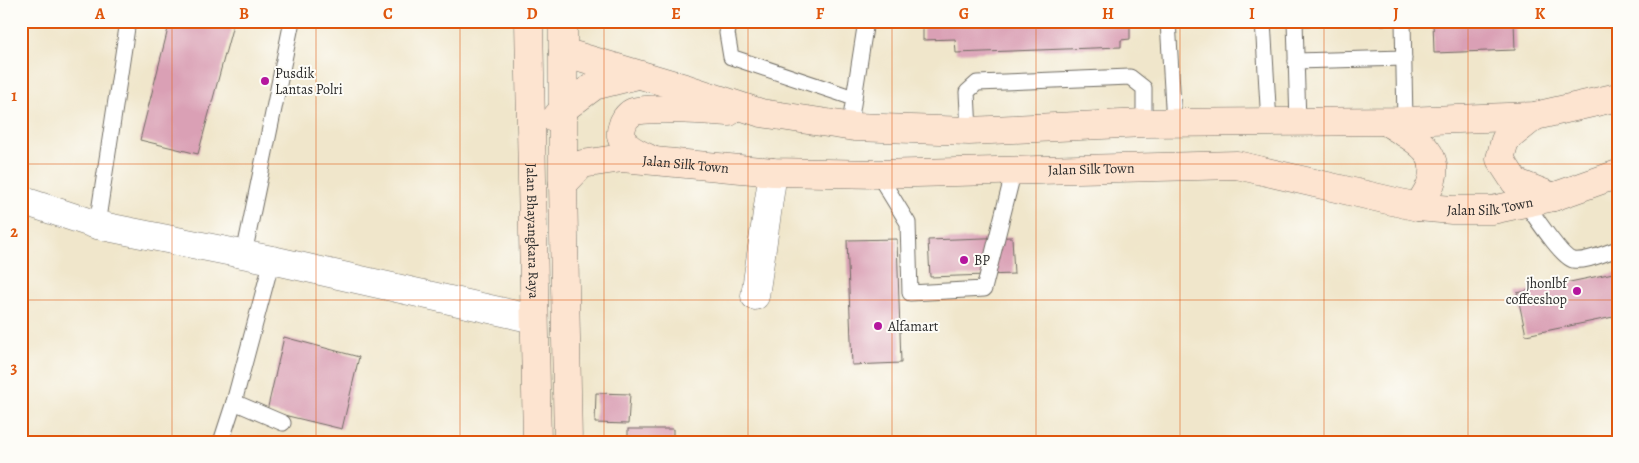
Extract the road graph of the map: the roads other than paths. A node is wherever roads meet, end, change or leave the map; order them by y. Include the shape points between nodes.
1 (128, 21) edge
2 (292, 21) edge
3 (529, 21) edge
4 (563, 21) edge
5 (731, 21) edge
6 (866, 21) edge
7 (1168, 21) edge
8 (1295, 21) edge
9 (1403, 21) edge
10 (1262, 22) edge
11 (563, 52) junction
12 (1404, 58) junction
13 (1296, 61) junction
14 (641, 75) junction
15 (854, 98) junction
16 (1618, 98) edge
17 (563, 109) junction
18 (761, 113) junction
19 (1535, 116) junction
20 (1298, 122) junction
21 (1396, 122) junction
22 (1144, 123) junction
23 (1174, 123) junction
24 (1270, 123) junction
25 (854, 127) junction
26 (969, 131) junction
27 (531, 150) junction
28 (653, 161) junction
29 (1014, 170) junction
30 (773, 172) junction
31 (878, 174) junction
32 (1618, 174) edge
33 (563, 184) junction
34 (1553, 197) junction
35 (21, 200) edge
36 (1526, 204) junction
37 (1418, 207) junction
38 (97, 224) junction
39 (1618, 250) edge
40 (244, 254) junction
41 (272, 260) junction
42 (755, 296) dead end
43 (534, 319) junction
44 (234, 402) junction
45 (283, 423) dead end
46 (221, 442) edge
47 (537, 442) edge
48 (568, 442) edge

1 - 38 lane
2 - 40 lane
3 - 27 main road, Jalan Bhayangkara Raya
4 - 11 main road
5 - 15 lane via 727,33 731,57
6 - 15 lane
7 - 23 lane
8 - 13 lane
9 - 12 lane
10 - 24 lane
11 - 14 main road
11 - 17 main road
12 - 13 lane
12 - 21 lane
13 - 20 lane
14 - 17 main road via 594,86
14 - 18 main road
15 - 25 lane via 851,117
16 - 19 main road
17 - 27 main road
17 - 33 main road
18 - 25 main road
18 - 28 main road via 651,109 633,112 623,121 620,134 624,144
19 - 21 main road
19 - 34 main road via 1504,140 1500,158 1515,182
20 - 21 main road
20 - 24 main road
21 - 37 main road via 1428,150 1435,169 1430,187
22 - 23 main road
22 - 26 main road
22 - 26 lane via 1144,88 1130,77 977,83 967,92
23 - 24 main road
25 - 26 main road
27 - 43 main road, Jalan Bhayangkara Raya
28 - 30 main road, Jalan Silk Town
28 - 33 main road, Jalan Silk Town via 622,158 582,164
29 - 31 main road, Jalan Silk Town
29 - 31 lane via 984,289 910,293 908,223
29 - 37 main road, Jalan Silk Town via 1237,165
30 - 31 main road, Jalan Silk Town
30 - 42 street
32 - 34 main road, Jalan Silk Town
33 - 48 main road
34 - 36 main road, Jalan Silk Town
35 - 38 street
36 - 37 main road, Jalan Silk Town via 1492,210
36 - 39 lane via 1570,260
38 - 40 street
40 - 41 street
41 - 43 street
41 - 44 lane
43 - 47 main road, Jalan Bhayangkara Raya
44 - 45 lane
44 - 46 lane

